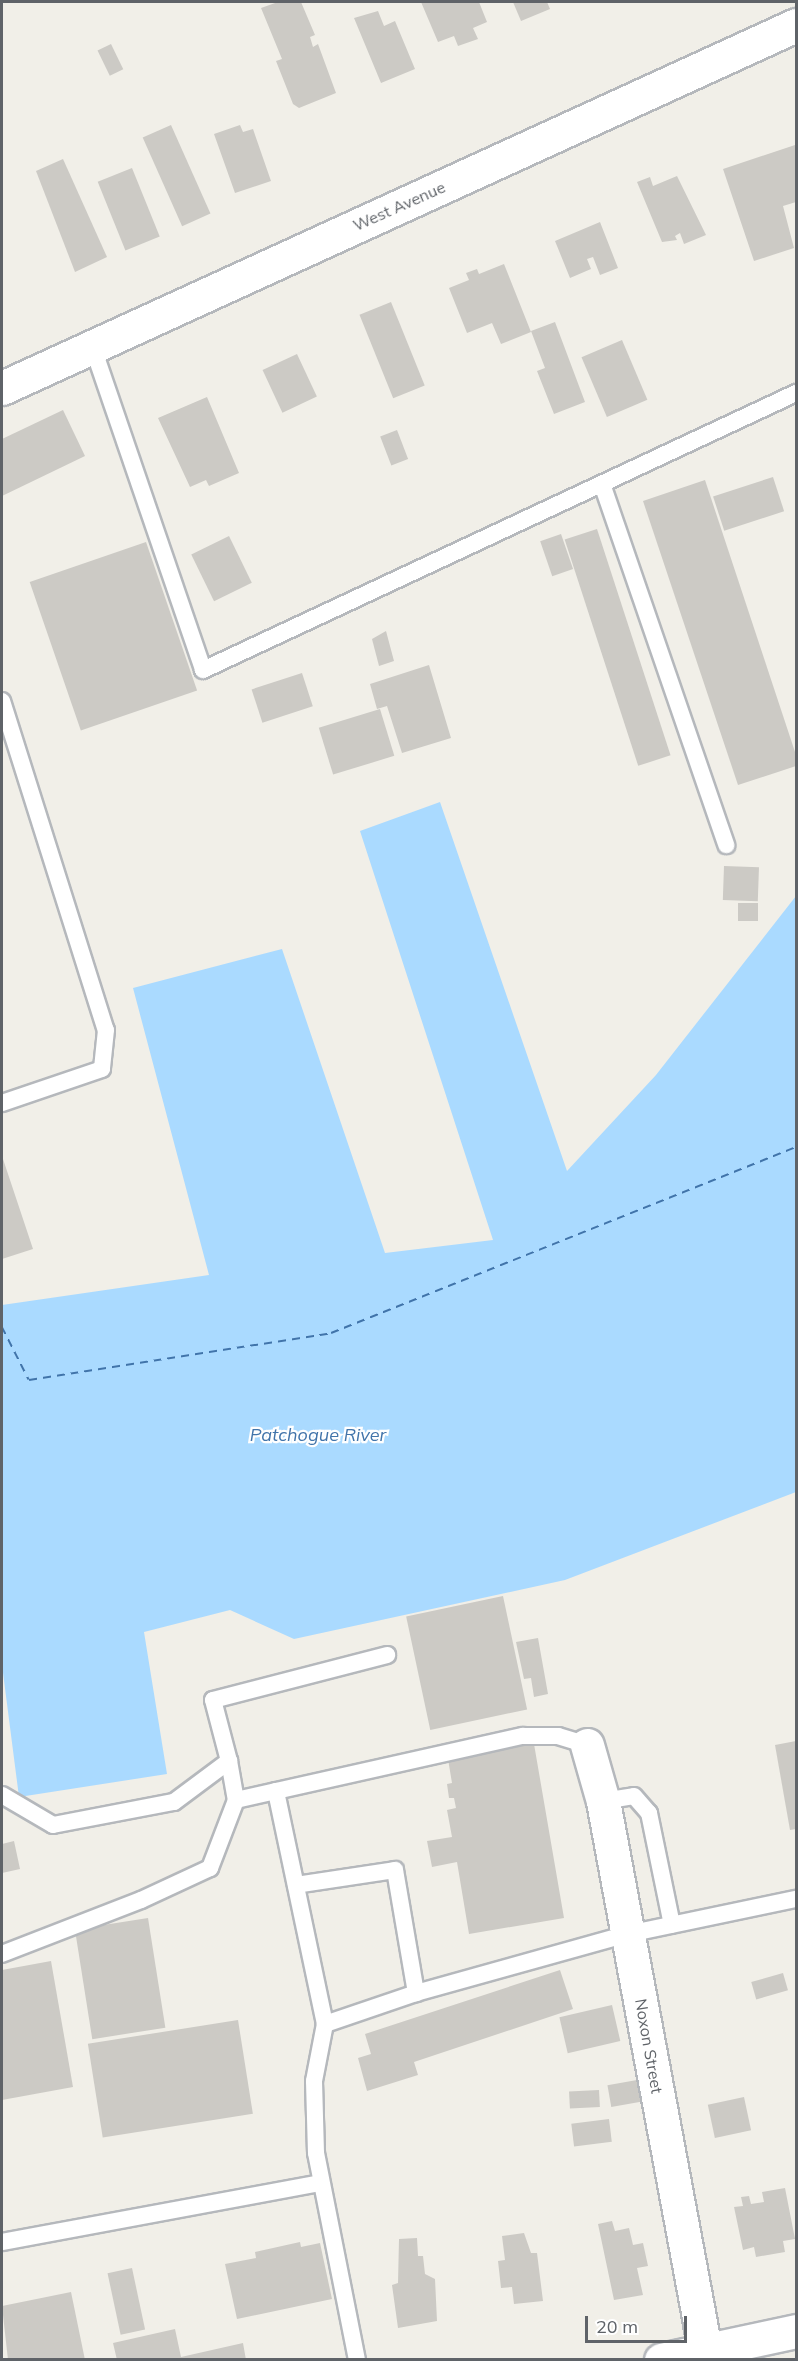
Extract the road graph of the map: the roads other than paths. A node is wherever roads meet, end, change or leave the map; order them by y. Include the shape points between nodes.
1 (796, 25) edge
2 (92, 345) junction
3 (2, 388) edge
4 (796, 393) edge
5 (602, 484) junction
6 (2, 701) edge
7 (726, 845) dead end
8 (2, 1103) edge
9 (387, 1655) dead end
10 (586, 1744) joint
11 (229, 1761) junction
12 (276, 1791) junction
13 (2, 1795) edge
14 (236, 1800) junction
15 (603, 1801) junction
16 (296, 1885) junction
17 (796, 1899) edge
18 (672, 1925) junction
19 (628, 1935) junction
20 (2, 1954) edge
21 (416, 1993) junction
22 (325, 2024) junction
23 (321, 2183) junction
24 (2, 2242) edge
25 (796, 2331) edge
26 (705, 2350) junction
27 (357, 2360) edge
28 (661, 2360) edge

1 - 2 street, West Avenue
2 - 3 street, West Avenue
2 - 5 lane via 203,670
4 - 5 lane
5 - 7 lane
6 - 8 lane via 106,1030 102,1069
9 - 11 lane via 213,1700
10 - 12 lane via 558,1736 524,1736
10 - 15 street, Noxon Street
11 - 13 lane via 174,1802 53,1825
11 - 14 lane
12 - 14 lane
12 - 16 lane
14 - 20 lane via 210,1868 141,1900
15 - 18 lane via 634,1796 649,1813
15 - 19 street, Noxon Street
16 - 21 lane via 395,1870
16 - 22 lane
17 - 18 lane
18 - 19 lane
19 - 21 lane
19 - 26 street, Noxon Street
21 - 22 lane
22 - 23 lane via 314,2081
23 - 24 lane
23 - 27 lane
25 - 26 street
26 - 28 street

